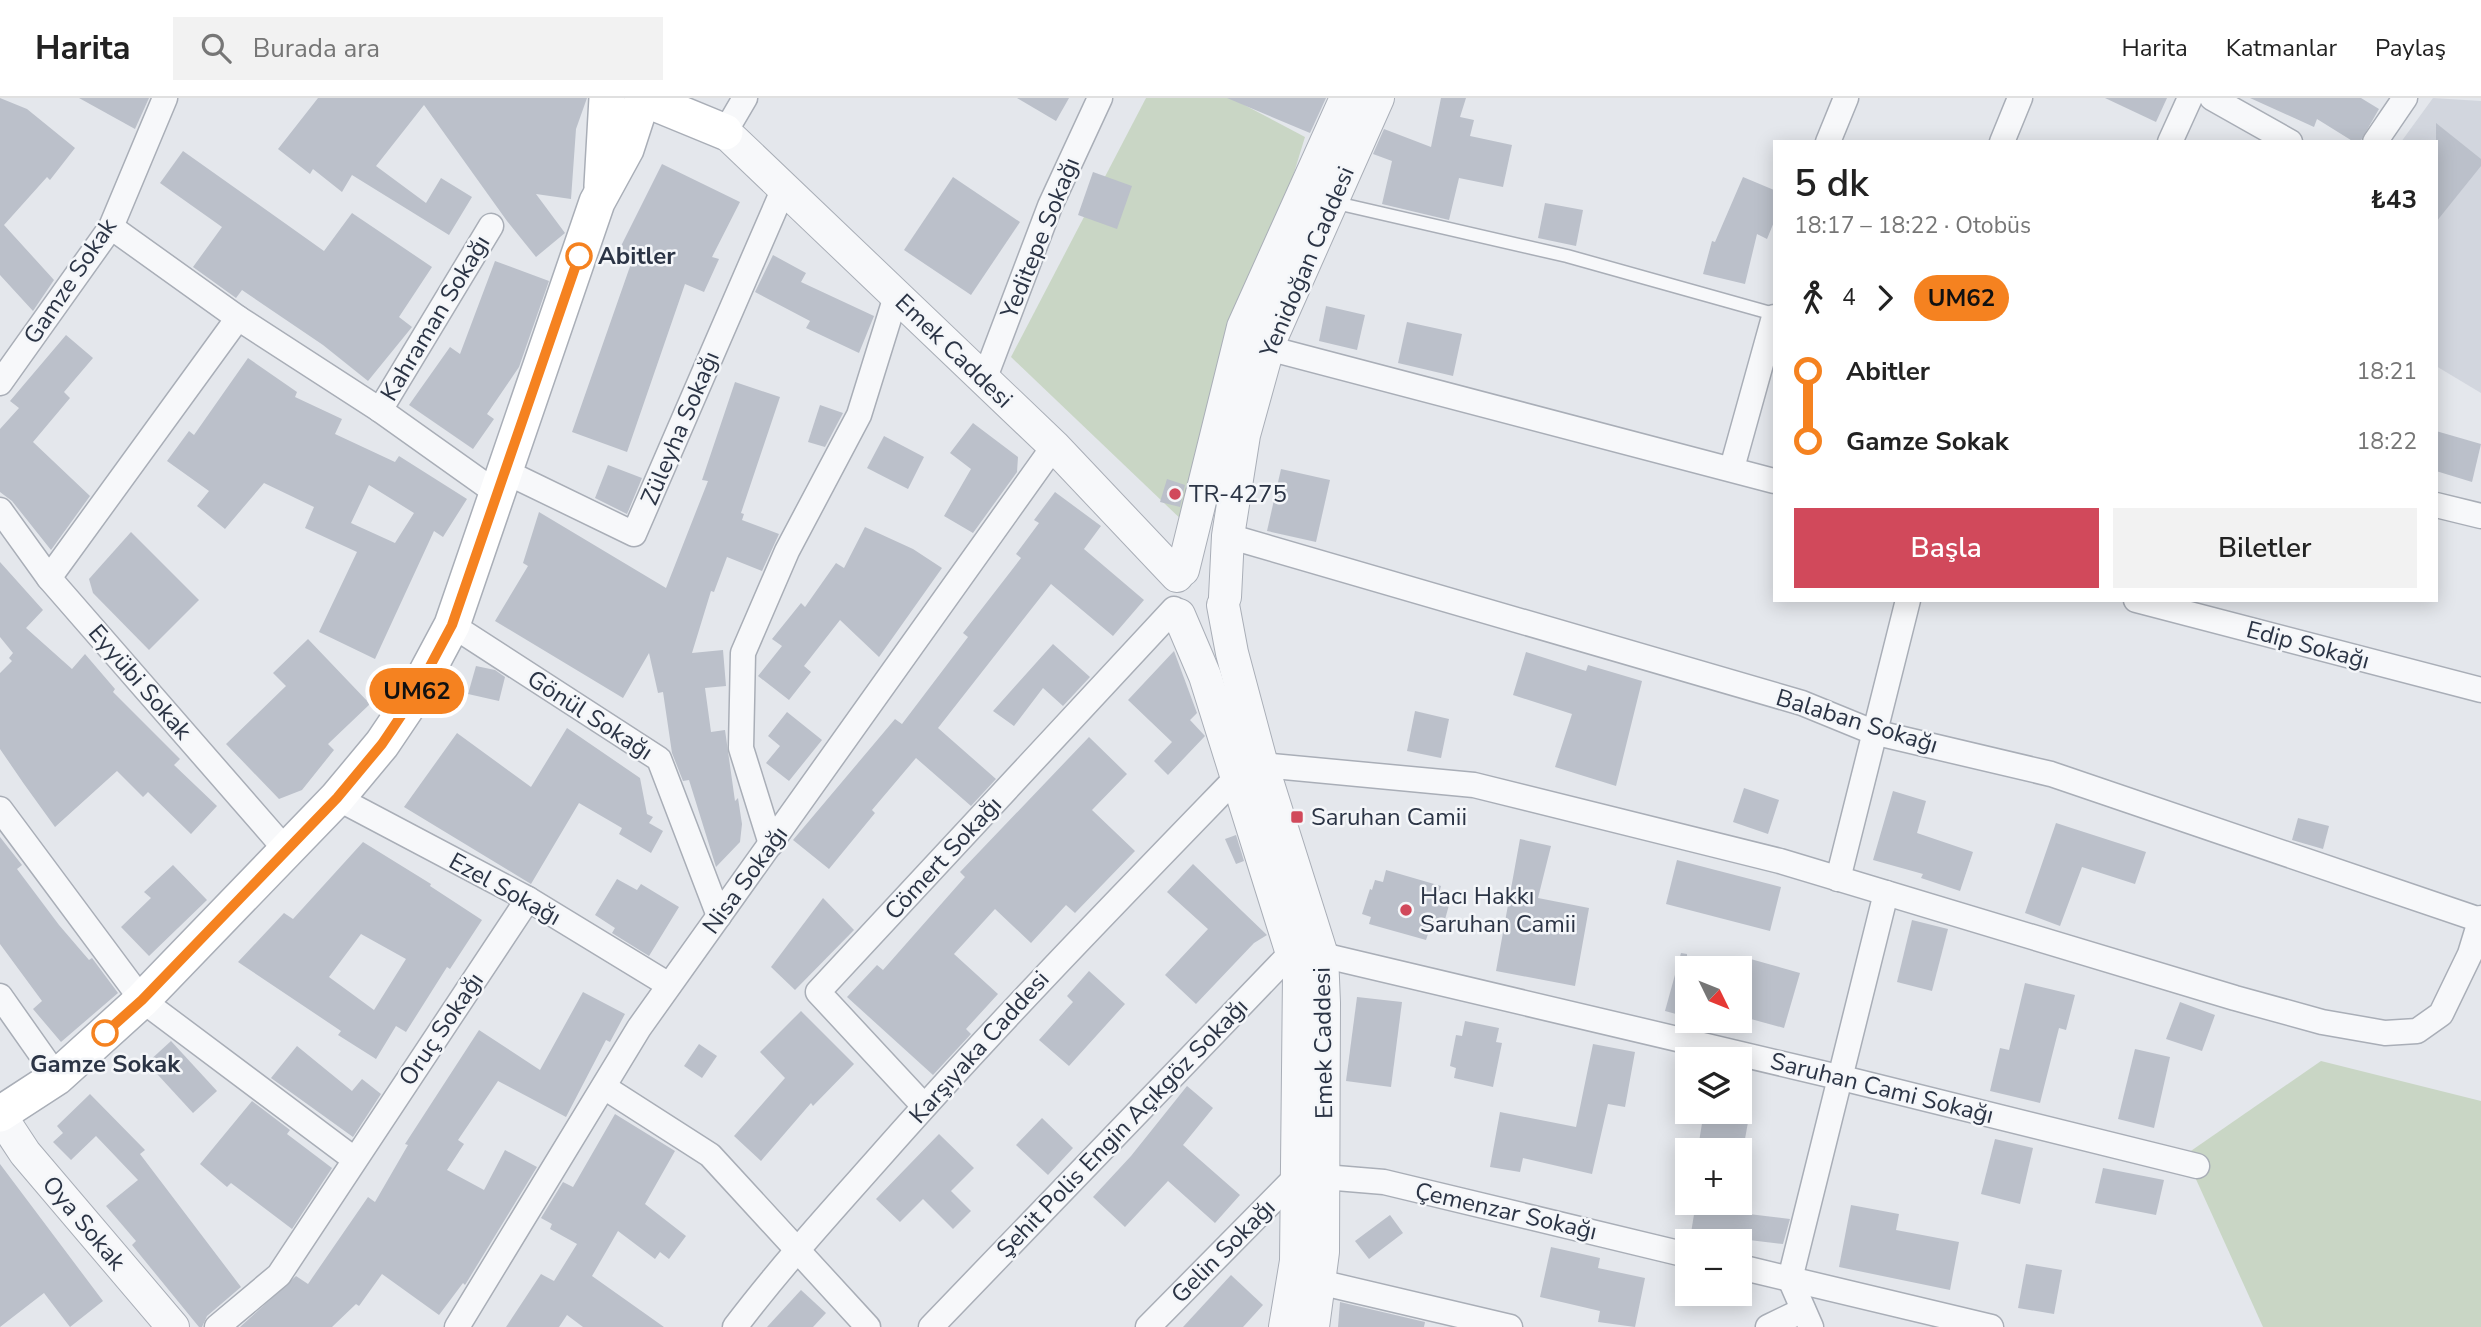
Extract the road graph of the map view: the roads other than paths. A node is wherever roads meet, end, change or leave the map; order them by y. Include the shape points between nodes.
1 (165, 98) edge
2 (694, 98) edge
3 (745, 98) edge
4 (1100, 98) edge
5 (1346, 98) edge
6 (1378, 98) edge
7 (1846, 98) edge
8 (2020, 98) edge
9 (2190, 98) edge
10 (2212, 98) edge
11 (2405, 98) edge
12 (634, 100) edge
13 (725, 132) junction
14 (1829, 140) edge
15 (2003, 140) edge
16 (2171, 140) edge
17 (2286, 140) edge
18 (2376, 140) edge
19 (784, 188) junction
20 (1331, 202) junction
21 (111, 226) junction
22 (491, 226) dead end
23 (896, 296) junction
24 (1773, 315) edge
25 (238, 318) junction
26 (1773, 319) edge
27 (1268, 348) junction
28 (984, 380) junction
29 (0, 383) edge
30 (380, 410) junction
31 (1054, 446) junction
32 (1732, 468) junction
33 (1773, 481) edge
34 (501, 483) junction
35 (2438, 505) edge
36 (0, 510) edge
37 (2481, 516) edge
38 (1228, 536) junction
39 (1180, 573) junction
40 (48, 578) junction
41 (1224, 601) junction
42 (1907, 602) edge
43 (2144, 602) edge
44 (1177, 612) junction
45 (452, 625) junction
46 (2481, 690) edge
47 (1873, 732) junction
48 (1249, 771) junction
49 (337, 798) junction
50 (0, 809) edge
51 (771, 844) junction
52 (286, 850) junction
53 (1839, 879) junction
54 (1886, 893) junction
55 (528, 899) junction
56 (719, 916) junction
57 (2481, 919) edge
58 (1307, 953) junction
59 (669, 985) junction
60 (0, 996) edge
61 (142, 1000) junction
62 (57, 1077) junction
63 (1838, 1077) junction
64 (604, 1087) junction
65 (924, 1106) junction
66 (0, 1114) edge
67 (354, 1159) junction
68 (2197, 1166) dead end
69 (1311, 1176) junction
70 (798, 1249) junction
71 (1675, 1252) edge
72 (1752, 1270) edge
73 (1790, 1279) junction
74 (1319, 1282) junction
75 (1807, 1319) edge
76 (173, 1327) edge
77 (217, 1327) edge
78 (457, 1327) edge
79 (735, 1327) edge
80 (868, 1327) edge
81 (931, 1327) edge
82 (1148, 1327) edge
83 (1285, 1327) edge
84 (1313, 1327) edge
85 (1510, 1327) edge
86 (1768, 1327) edge
87 (1991, 1327) edge

1 - 21 street, Gamze Sokak
2 - 13 main road
3 - 13 street
4 - 28 street, Yeditepe Sokağı via 1050,206
5 - 39 street, Yenidoğan Caddesi via 1243,327
6 - 20 street, Yenidoğan Caddesi
7 - 14 street
8 - 15 street
9 - 16 street
10 - 17 street
11 - 18 street
12 - 13 main road
12 - 34 main road via 626,149 602,192
13 - 19 street, Emek Caddesi
19 - 23 street, Emek Caddesi
19 - 34 street, Züleyha Sokağı via 634,534
20 - 24 lane via 1567,256
20 - 27 street, Yenidoğan Caddesi
21 - 25 street
21 - 29 street, Gamze Sokak
22 - 30 street, Kahraman Sokağı
23 - 28 street, Emek Caddesi
23 - 51 street via 859,415 787,551 743,653 741,748
25 - 30 street
25 - 40 street
26 - 32 street
27 - 32 street
27 - 38 street, Yenidoğan Caddesi via 1244,435
28 - 31 street, Emek Caddesi
30 - 34 street
31 - 39 street, Emek Caddesi
31 - 51 street, Nisa Sokağı
32 - 33 street
34 - 45 main road
35 - 37 street
36 - 40 street, Eyyübi Sokak
38 - 41 street, Yenidoğan Caddesi
38 - 47 street, Balaban Sokağı via 1802,703
39 - 41 street via 1200,566 1216,573 1225,587
39 - 44 street, Yenidoğan Caddesi via 1170,592
40 - 52 street, Eyyübi Sokak
41 - 44 street via 1212,618 1204,621 1195,622
41 - 48 street, Emek Caddesi
42 - 47 street
43 - 46 street, Edip Sokağı
44 - 48 street, Emek Caddesi
44 - 65 street, Cömert Sokağı via 818,992
45 - 49 main road via 413,698
45 - 56 street, Gönül Sokağı via 659,759
47 - 53 street
47 - 57 street, Balaban Sokağı via 2051,774
48 - 53 street via 1474,785
48 - 58 street, Emek Caddesi
48 - 65 street, Karşıyaka Caddesi via 1047,972
49 - 52 main road
49 - 55 street, Ezel Sokağı
50 - 61 street
51 - 56 street, Nisa Sokağı
52 - 61 main road
53 - 54 street
54 - 57 street via 2235,998 2322,1022 2385,1033 2417,1031 2441,1014
54 - 63 street
55 - 59 street, Ezel Sokağı
55 - 67 street, Oruç Sokağı
56 - 59 street, Nisa Sokağı
58 - 63 street, Saruhan Cami Sokağı
58 - 69 street, Emek Caddesi via 1299,976
58 - 81 street, Şehit Polis Engin Açıkgöz Sokağı
59 - 64 street, Nisa Sokağı
60 - 62 street
61 - 62 main road
61 - 67 street
62 - 66 main road
63 - 68 street, Saruhan Cami Sokağı
63 - 73 street
64 - 70 street via 710,1155
64 - 78 street, Nisa Sokağı
65 - 70 street, Karşıyaka Caddesi
66 - 76 street, Oya Sokak via 25,1153
67 - 77 street, Oruç Sokağı via 279,1275
69 - 71 street, Çemenzar Sokağı via 1384,1182
69 - 74 street, Emek Caddesi via 1323,1252
69 - 82 street, Gelin Sokağı
69 - 83 street, Emek Caddesi
70 - 79 street, Karşıyaka Caddesi
70 - 80 street
72 - 73 street
73 - 75 street
73 - 87 street
74 - 84 street, Emek Caddesi
74 - 85 street
75 - 86 street

